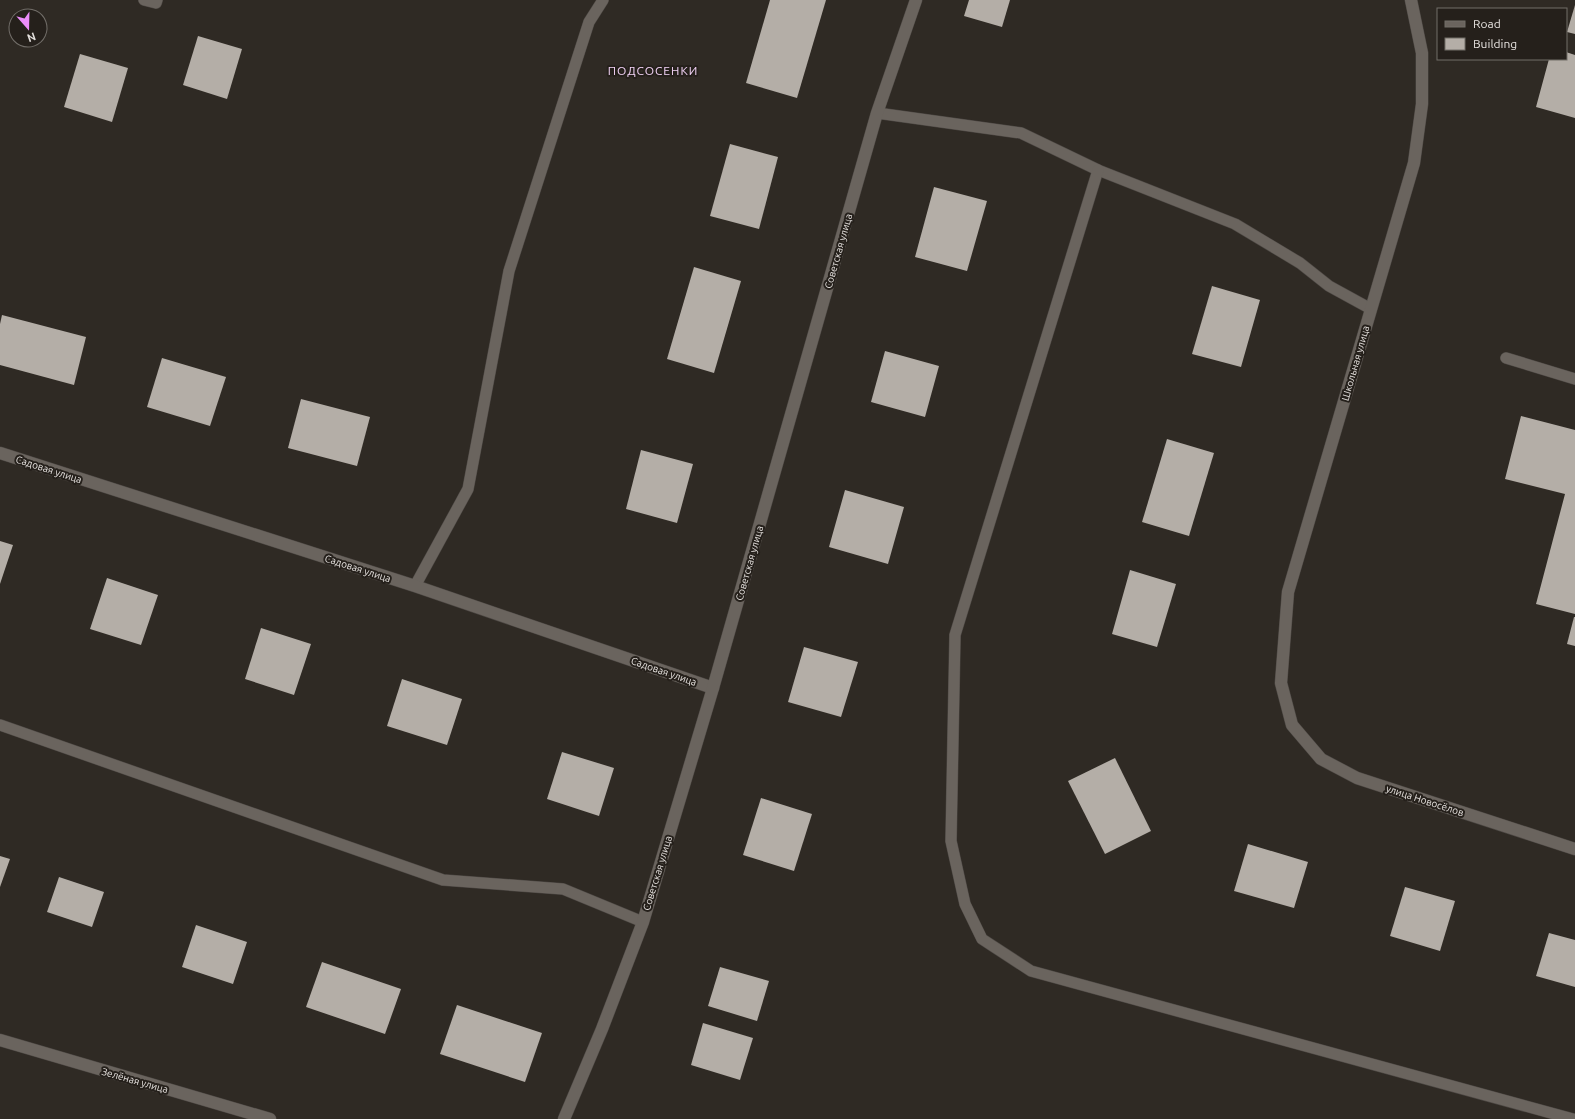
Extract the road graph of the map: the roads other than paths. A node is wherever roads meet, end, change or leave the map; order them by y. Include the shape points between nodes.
1 (144, 0) edge
2 (157, 0) edge
3 (603, 0) edge
4 (916, 0) edge
5 (1411, 0) edge
6 (877, 113) junction
7 (1098, 170) junction
8 (1371, 309) junction
9 (1506, 358) dead end
10 (1575, 378) edge
11 (0, 453) edge
12 (416, 586) junction
13 (713, 688) junction
14 (0, 725) edge
15 (1292, 725) joint
16 (1575, 849) edge
17 (643, 922) junction
18 (0, 1040) edge
19 (270, 1119) edge
20 (564, 1119) edge
21 (1573, 1119) edge

1 - 2 lane via 156,3
3 - 12 lane via 589,22 509,272 468,489
4 - 6 street, Советская улица
5 - 8 street, Школьная улица via 1422,53 1422,104 1414,163
6 - 7 lane via 1021,133
6 - 13 street, Советская улица
7 - 8 lane via 1234,224 1300,263 1329,286
7 - 21 lane via 955,635 951,841 965,904 982,939 1031,971
8 - 15 street, Школьная улица via 1288,592 1282,683
9 - 10 lane
11 - 12 street, Садовая улица
12 - 13 street, Садовая улица
13 - 17 street, Советская улица
14 - 17 lane via 443,880 563,889
15 - 16 street, улица Новосёлов via 1321,759 1357,778
17 - 20 street, Советская улица
18 - 19 street, Зелёная улица

